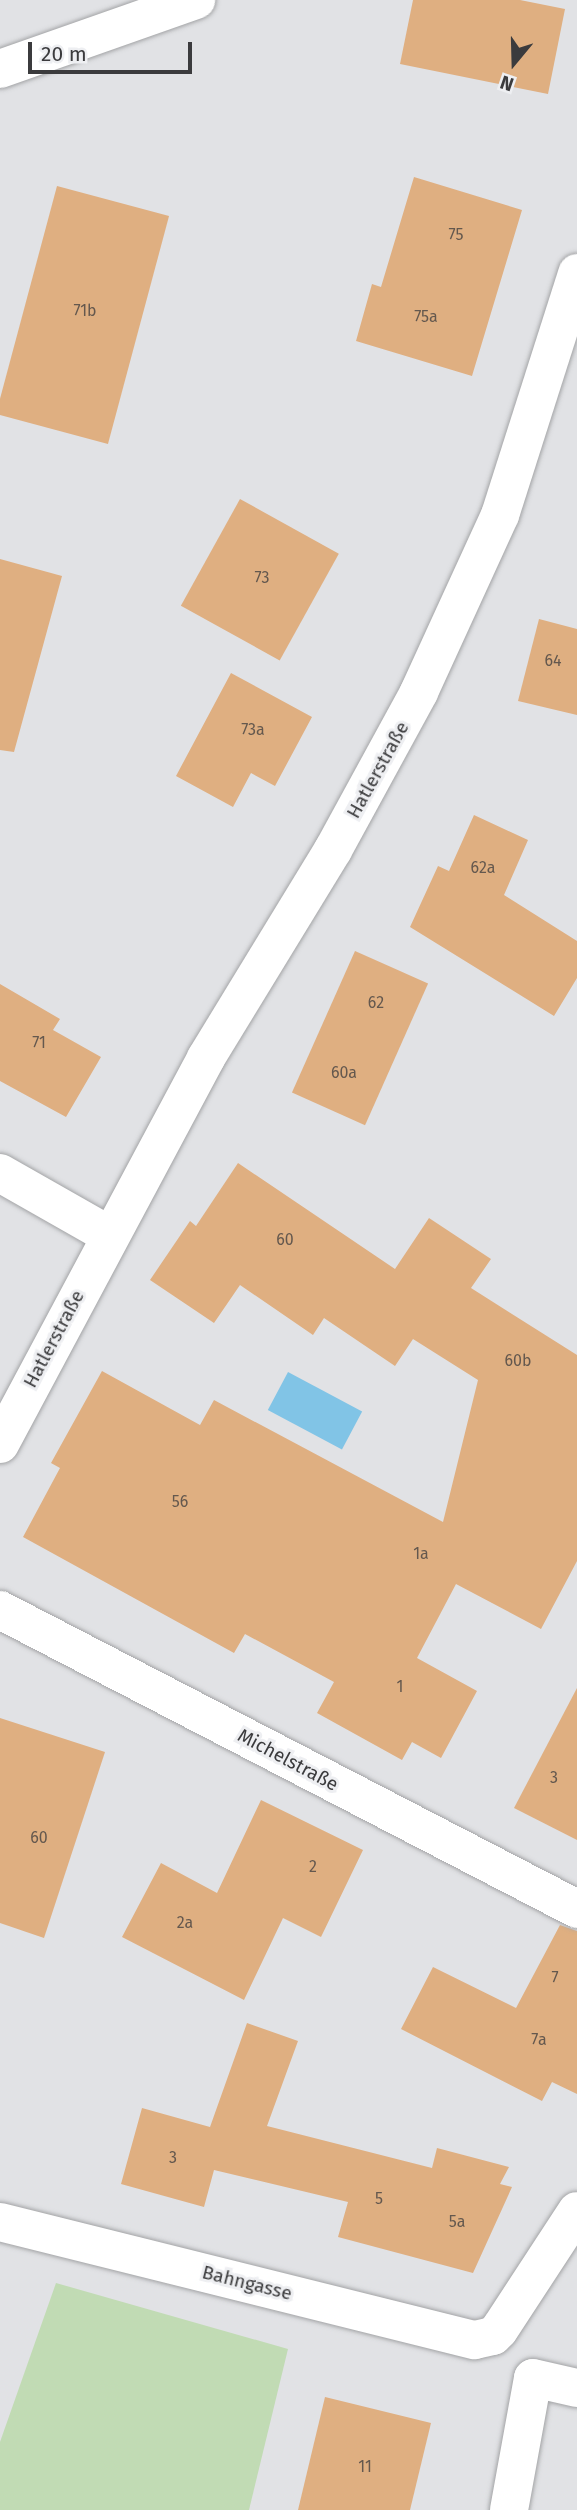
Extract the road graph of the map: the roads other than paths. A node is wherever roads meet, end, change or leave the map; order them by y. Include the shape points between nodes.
1 (195, 0) edge
2 (0, 69) edge
3 (577, 273) edge
4 (0, 1173) edge
5 (109, 1235) junction
6 (0, 1444) edge
7 (0, 1610) edge
8 (577, 1909) edge
9 (577, 2211) edge
10 (0, 2222) edge
11 (493, 2336) junction
12 (533, 2378) junction
13 (577, 2388) edge
14 (509, 2510) edge

1 - 2 street
3 - 5 street, Hatlerstraße via 500,515 419,692 372,783 206,1058
4 - 5 street
5 - 6 street, Hatlerstraße
7 - 8 street, Michelstraße
9 - 11 street
10 - 11 street, Bahngasse via 475,2340
11 - 12 street
12 - 13 street
12 - 14 street

